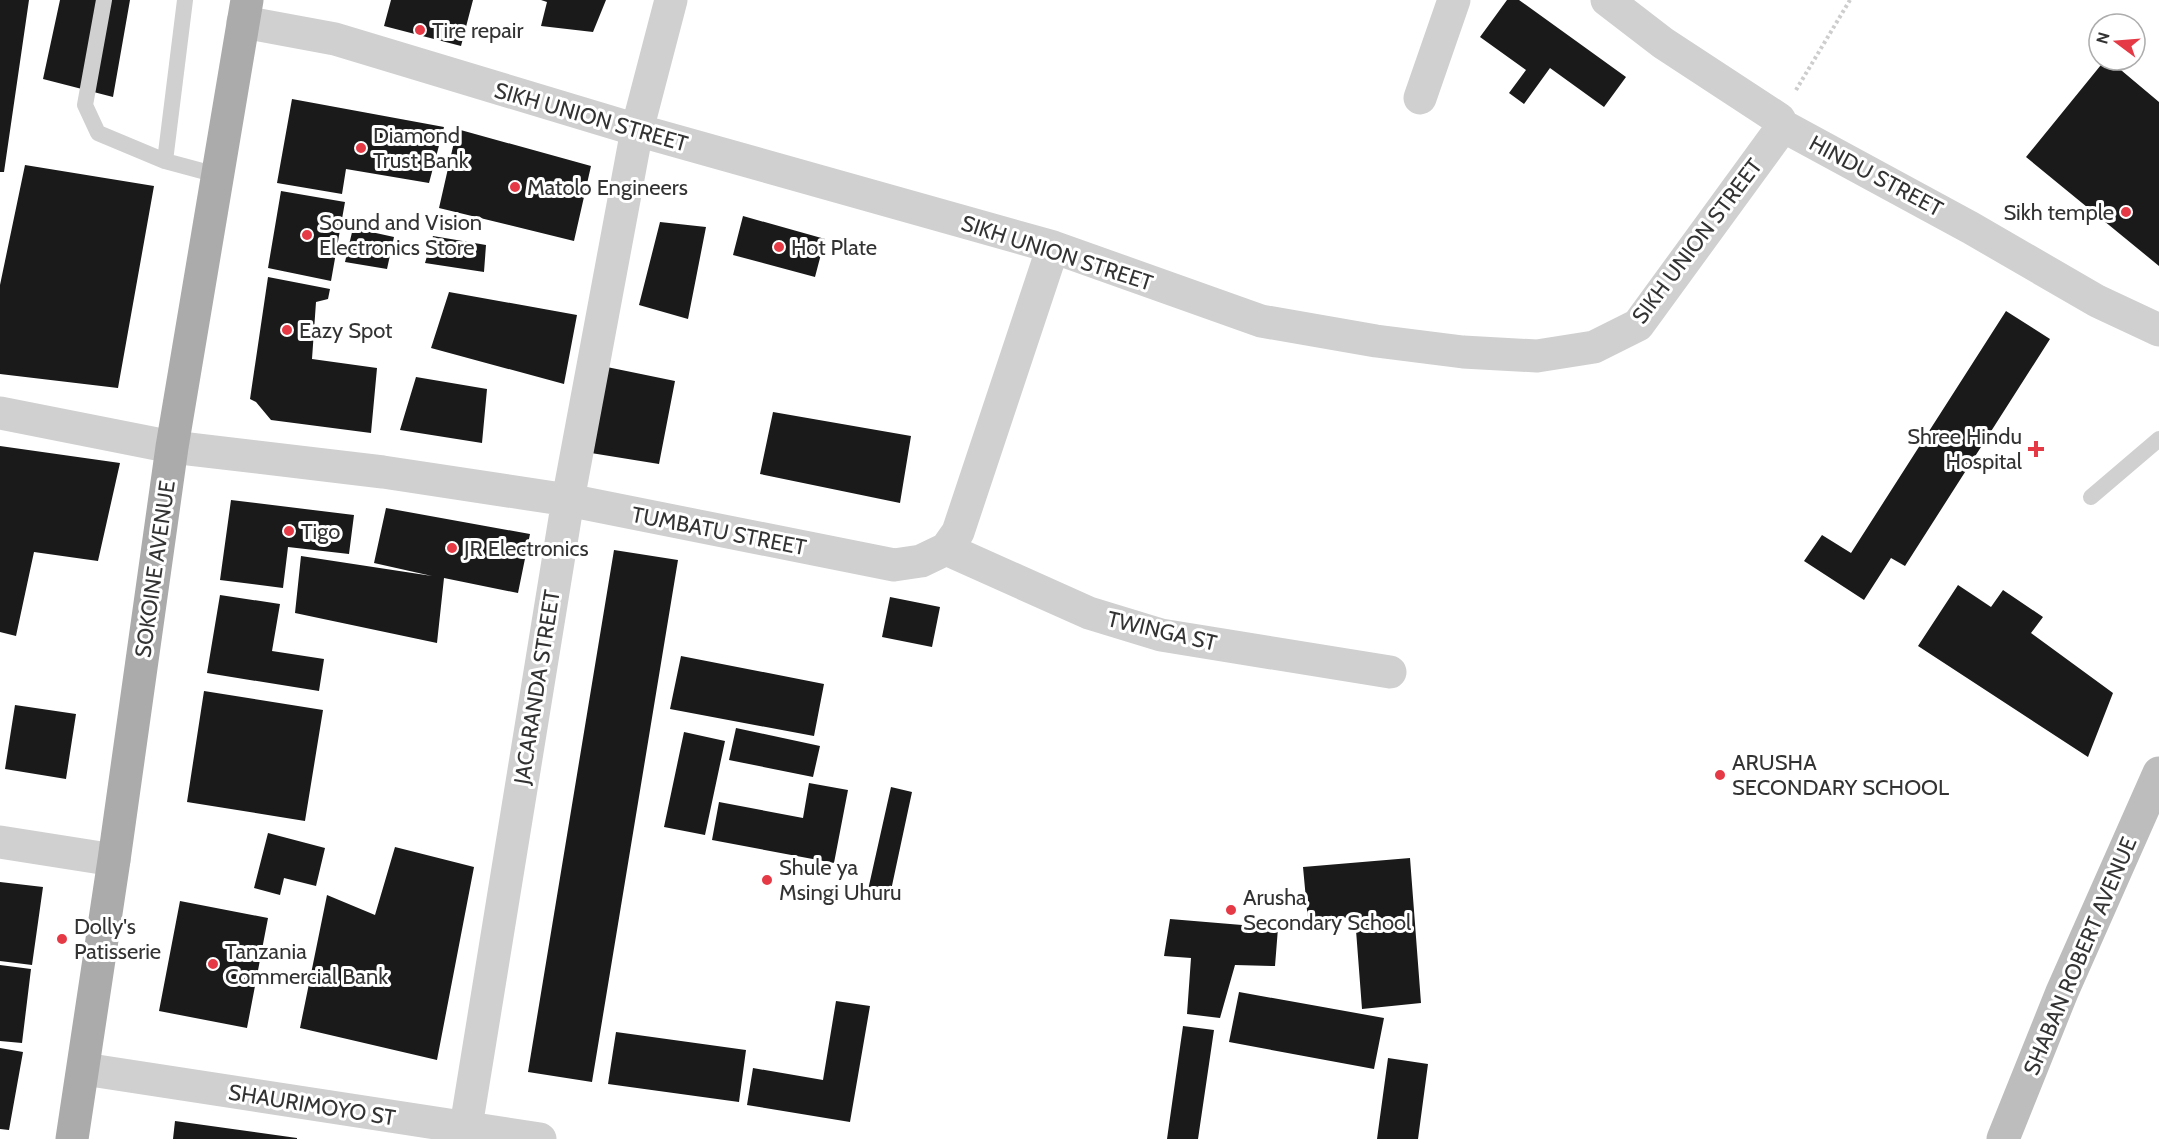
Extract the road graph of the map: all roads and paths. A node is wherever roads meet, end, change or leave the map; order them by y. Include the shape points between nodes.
1 (104, 0) edge
2 (185, 0) edge
3 (671, 0) edge
4 (1454, 0) edge
5 (1607, 0) edge
6 (1850, 0) edge
7 (245, 11) edge
8 (1420, 98) dead end
9 (1781, 122) junction
10 (637, 130) junction
11 (165, 161) junction
12 (217, 175) junction
13 (1053, 247) junction
14 (2159, 330) edge
15 (0, 413) edge
16 (2159, 439) edge
17 (172, 447) junction
18 (2091, 497) dead end
19 (568, 500) junction
20 (946, 549) junction
21 (1390, 672) dead end
22 (2159, 773) edge
23 (0, 842) edge
24 (114, 860) junction
25 (84, 1069) junction
26 (465, 1134) edge
27 (72, 1139) edge
28 (540, 1139) edge
29 (2003, 1139) edge

1 - 11 lane via 85,105 98,133
2 - 11 lane
3 - 10 street
4 - 8 street
5 - 9 street, HINDU STREET
6 - 9 path
7 - 10 street, SIKH UNION STREET
7 - 12 main road, SOKOINE AVENUE
9 - 13 street, SIKH UNION STREET via 1638,325 1594,347 1537,356 1463,352 1261,321
9 - 14 street, HINDU STREET via 2097,301
10 - 13 street, SIKH UNION STREET
10 - 19 street, JACARANDA STREET
11 - 12 lane
12 - 17 main road, SOKOINE AVENUE
13 - 20 street via 958,532
15 - 17 street, TUMBATU STREET
16 - 18 lane
17 - 19 street, TUMBATU STREET via 383,472
17 - 24 main road, SOKOINE AVENUE
19 - 20 street, TUMBATU STREET via 894,566 921,561
19 - 26 street, JACARANDA STREET
20 - 21 street, TWINGA ST via 1089,613 1161,635
22 - 29 street, SHABAN ROBERT AVENUE via 2062,992
23 - 24 street
24 - 25 main road, SOKOINE AVENUE
25 - 26 street, SHAURIMOYO ST
25 - 27 main road, SOKOINE AVENUE
26 - 28 street, SHAURIMOYO ST

